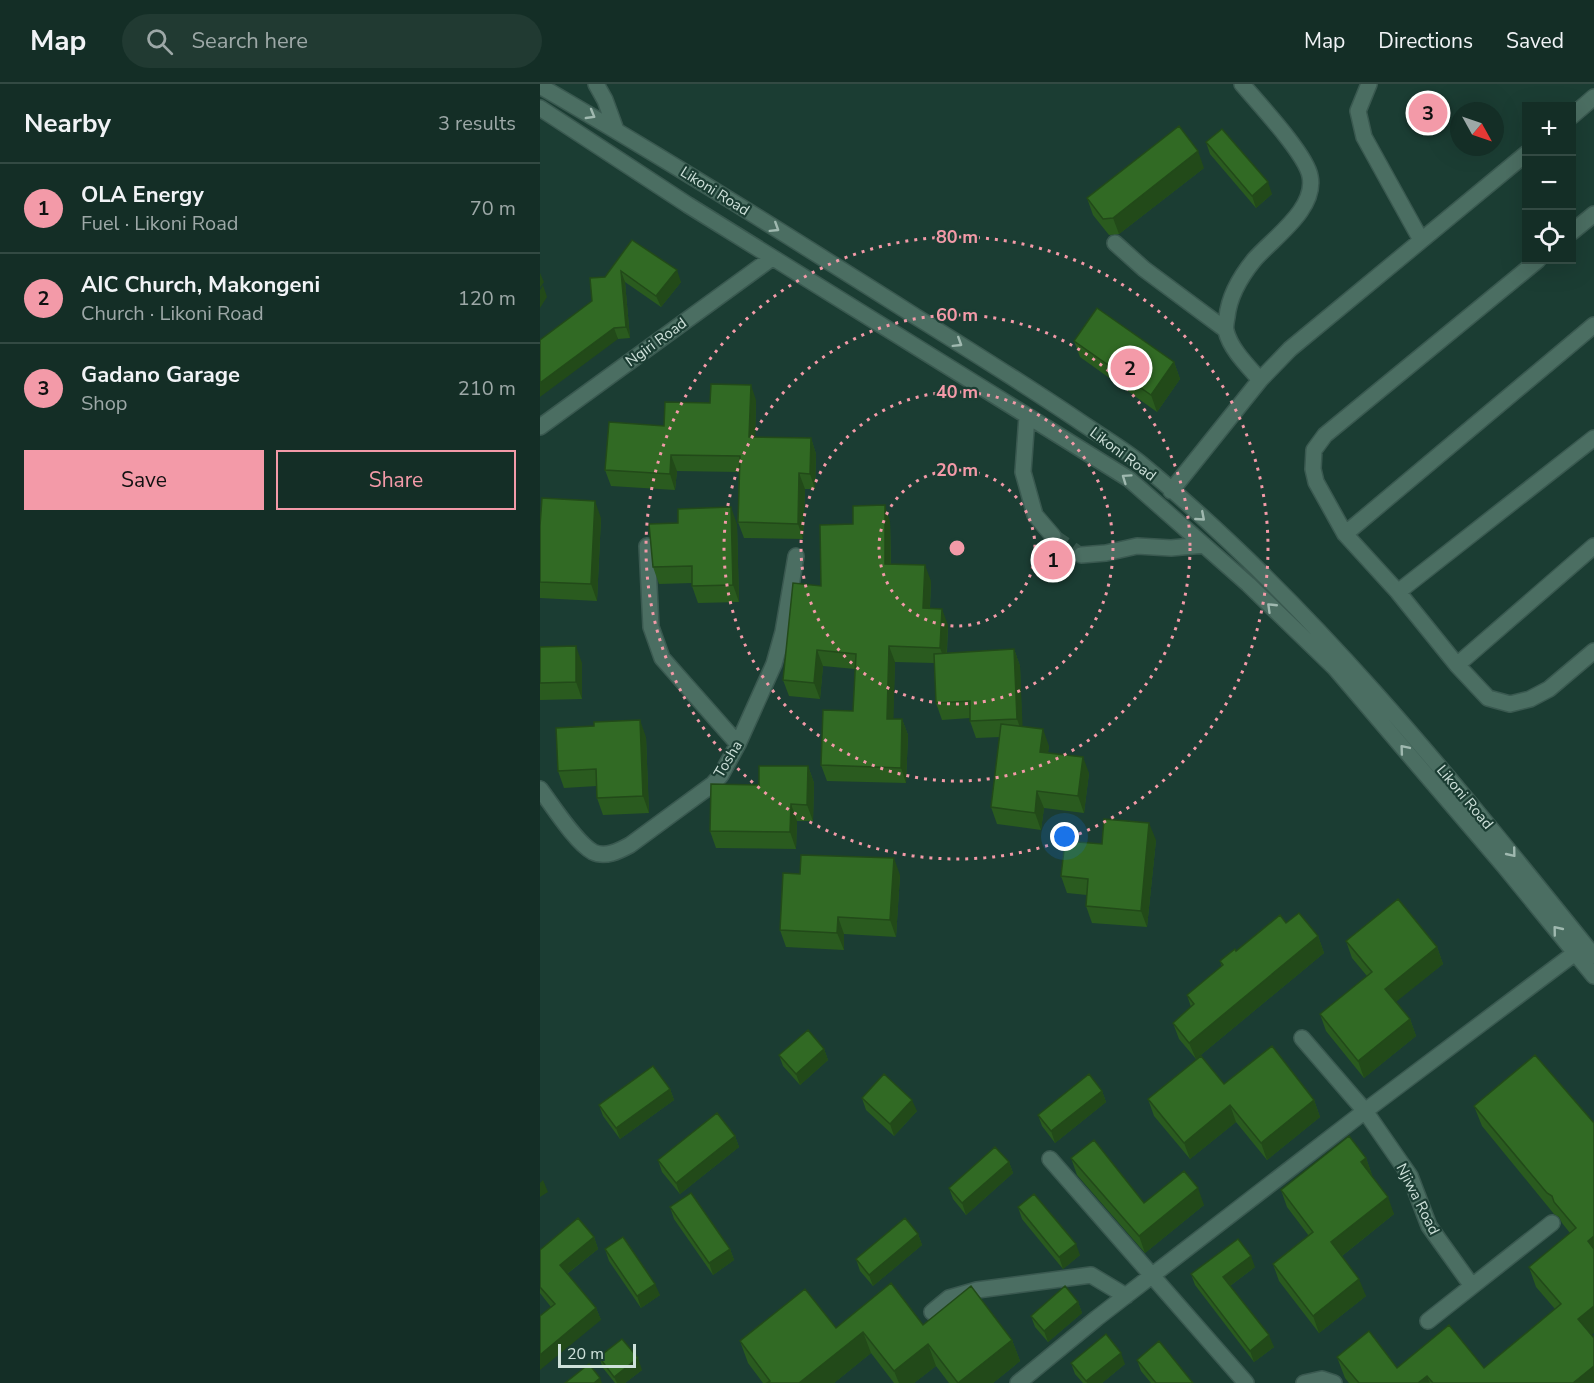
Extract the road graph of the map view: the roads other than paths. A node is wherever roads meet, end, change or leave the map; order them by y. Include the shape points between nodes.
1 (596, 84) edge
2 (1242, 84) edge
3 (1369, 84) edge
4 (540, 86) edge
5 (1594, 97) edge
6 (540, 108) edge
7 (1576, 113) edge
8 (616, 130) junction
9 (1523, 156) edge
10 (664, 160) junction
11 (651, 182) junction
12 (1594, 214) edge
13 (1576, 229) edge
14 (1421, 240) junction
15 (1115, 243) dead end
16 (772, 258) junction
17 (1533, 264) edge
18 (1594, 326) edge
19 (1226, 330) junction
20 (1260, 380) junction
21 (1027, 416) junction
22 (540, 427) edge
23 (1594, 438) edge
24 (1171, 491) junction
25 (1345, 534) junction
26 (1053, 536) tunnel mouth
27 (1204, 545) junction
28 (647, 546) edge
29 (1594, 546) edge
30 (1081, 555) tunnel mouth
31 (796, 556) dead end
32 (1398, 592) junction
33 (1594, 651) edge
34 (1457, 664) junction
35 (738, 744) junction
36 (540, 789) edge
37 (1575, 953) junction
38 (1594, 956) edge
39 (1594, 976) edge
40 (1302, 1038) dead end
41 (1365, 1111) junction
42 (1050, 1159) dead end
43 (1552, 1223) edge
44 (1152, 1276) junction
45 (1473, 1286) junction
46 (1126, 1296) junction
47 (932, 1312) dead end
48 (1428, 1321) dead end
49 (1018, 1383) edge
50 (1246, 1383) edge
51 (1304, 1383) edge
52 (1334, 1383) edge

1 - 8 street
2 - 19 street via 1298,152 1310,175 1311,193 1302,210 1253,261 1238,284 1228,306
3 - 14 street via 1358,111 1364,137
4 -> 8 street, Likoni Road
5 - 7 street
6 - 11 street, Likoni Road
8 - 10 street, Likoni Road
9 - 14 street
10 - 11 street
10 -> 24 street, Likoni Road via 1028,387 1136,460
11 - 16 street, Likoni Road
12 - 13 street
14 - 20 street via 1290,349
15 - 19 street
16 - 21 street, Likoni Road
16 - 22 street, Ngiri Road
17 - 25 street via 1336,424 1318,443 1312,457 1316,482
18 - 25 street
19 - 20 street via 1235,350
20 - 24 street
21 - 26 street via 1023,472 1035,515
27 -> 21 street, Likoni Road via 1129,479
23 - 32 street
24 -> 38 street, Likoni Road via 1278,589 1353,669 1475,808
25 - 32 street
27 - 30 street via 1137,546
37 -> 27 street, Likoni Road via 1334,667
28 - 35 street via 651,627 662,658
29 - 34 street
31 - 35 street, Tosha via 774,664
32 - 34 street
33 - 34 street via 1549,689 1510,704 1488,698
35 - 36 street, Tosha via 713,784 617,852 594,853
37 - 39 street, Likoni Road
37 - 41 street
40 - 41 street, Njiwa Road
41 - 44 street
41 - 45 street, Njiwa Road via 1410,1176 1429,1226
42 - 44 street
43 - 45 street
44 - 46 street
44 - 50 street
45 - 48 street
46 - 47 street via 1091,1275 977,1290 949,1298
46 - 49 street
51 - 52 street via 1322,1379

